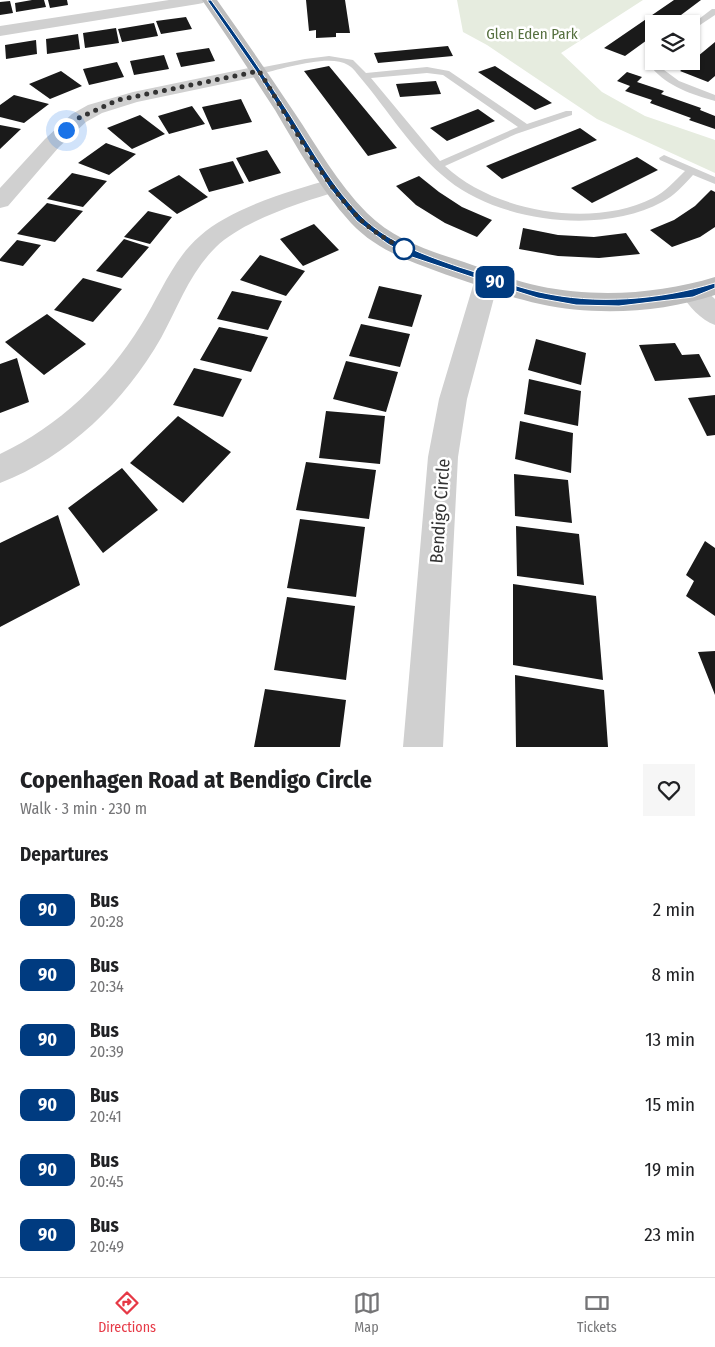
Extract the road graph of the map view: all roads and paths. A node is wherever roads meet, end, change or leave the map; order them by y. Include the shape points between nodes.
1 (198, 0) edge
2 (210, 0) edge
3 (715, 11) edge
4 (700, 22) edge
5 (0, 31) edge
6 (658, 70) edge
7 (259, 71) junction
8 (364, 76) junction
9 (715, 98) edge
10 (569, 113) dead end
11 (526, 128) junction
12 (664, 158) dead end
13 (439, 165) junction
14 (692, 171) junction
15 (715, 181) edge
16 (332, 186) junction
17 (0, 201) edge
18 (487, 279) junction
19 (704, 290) edge
20 (715, 315) edge
21 (0, 469) edge
22 (423, 747) edge

1 - 5 street
2 - 7 street
3 - 4 lane
6 - 9 lane via 691,90
7 - 8 lane via 332,58 350,62
7 - 16 street
7 - 17 street via 133,97 95,109 79,118 52,143
8 - 11 lane via 427,70 446,73
8 - 13 lane
10 - 11 lane
11 - 13 lane
12 - 14 lane
13 - 14 lane via 459,183 484,197 524,210 567,217 607,216 642,208 672,190
14 - 15 lane
16 - 18 street via 360,219 391,242 415,255
16 - 21 street via 264,208 206,243 185,270 143,344 109,389 64,432
18 - 19 street via 538,295 576,301 619,302
18 - 22 street, Bendigo Circle via 453,399 443,457
19 - 20 street

